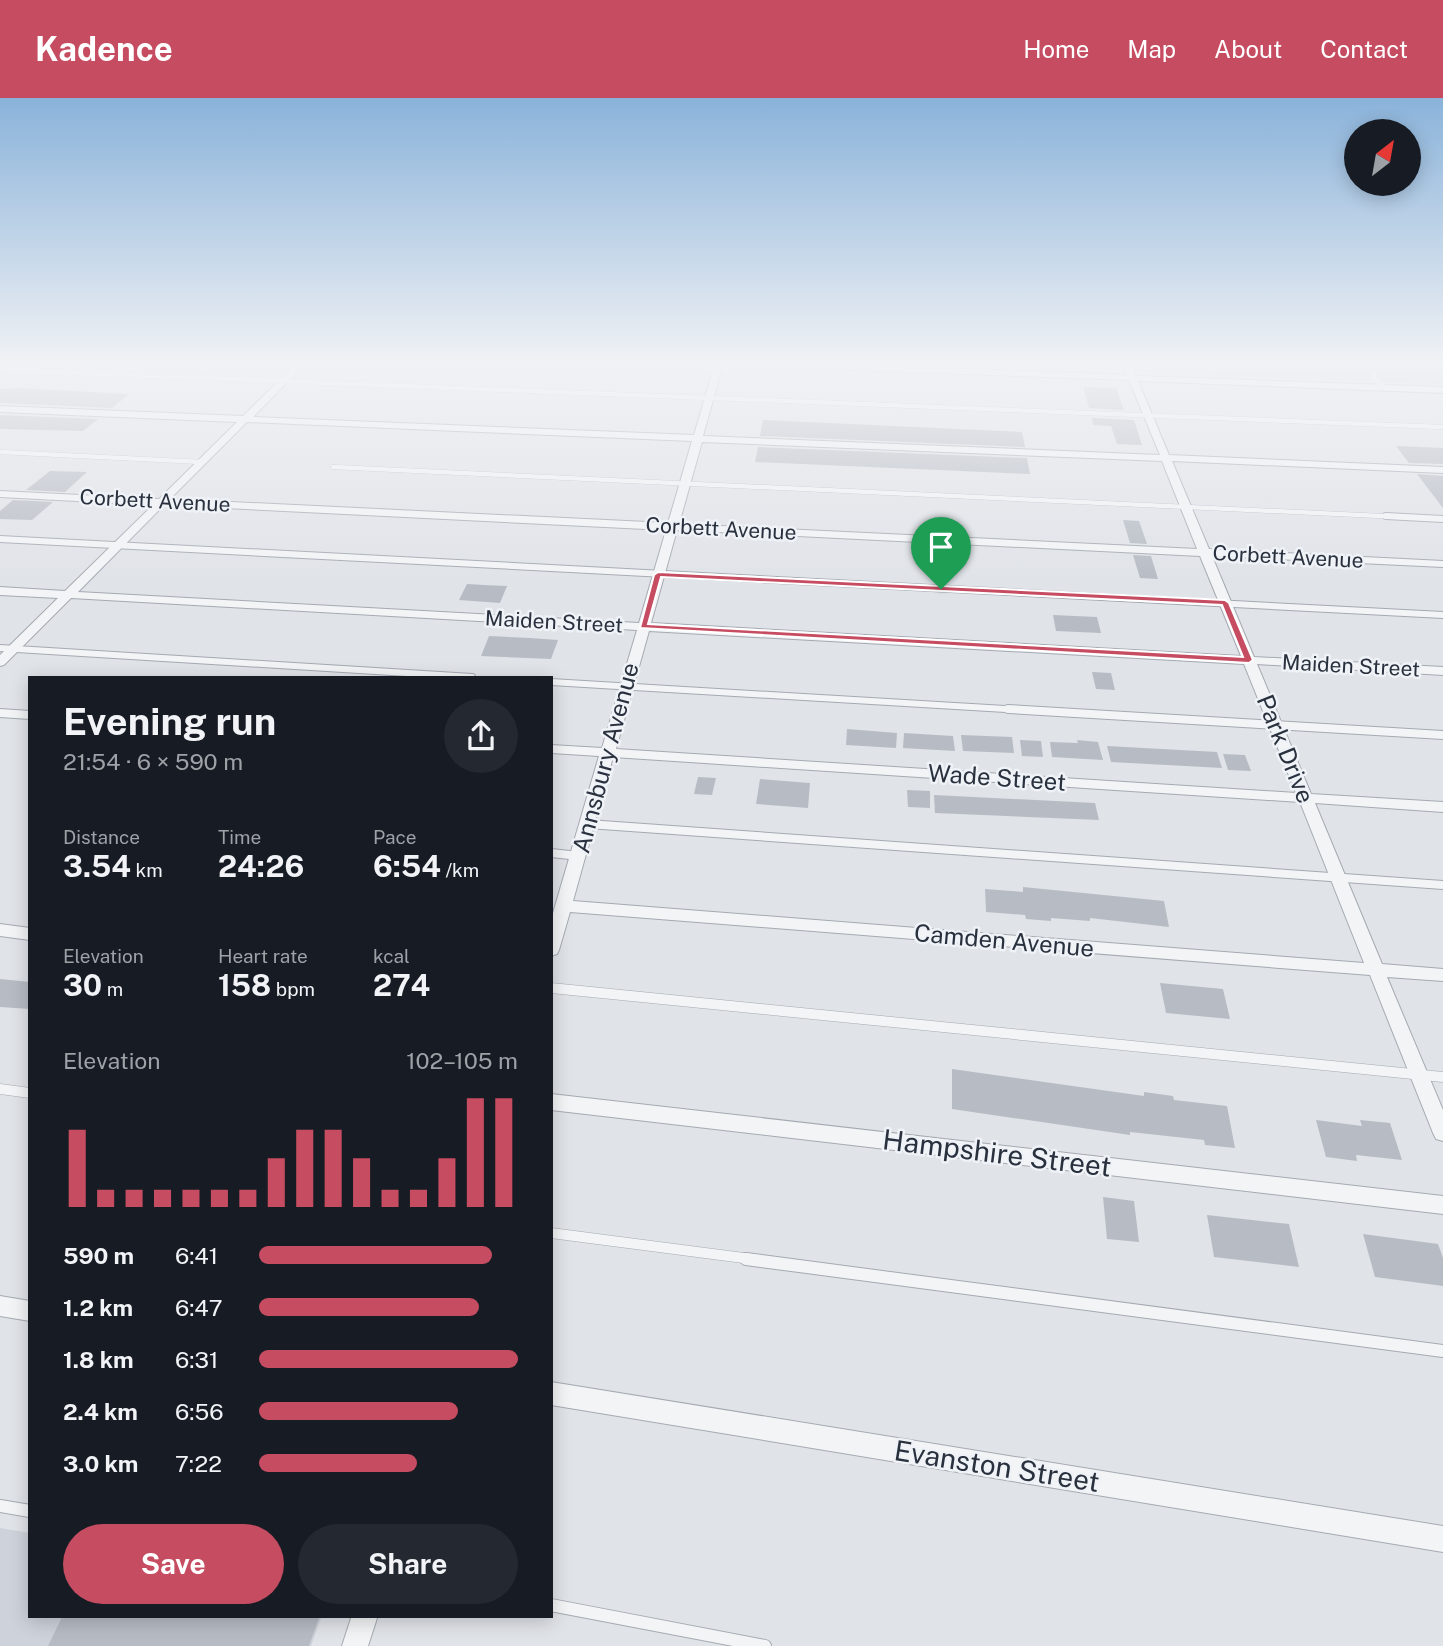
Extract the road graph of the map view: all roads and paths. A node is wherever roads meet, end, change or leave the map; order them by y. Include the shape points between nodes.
1 (228, 436) edge
2 (635, 436) edge
3 (1157, 436) edge
4 (697, 439) junction
5 (0, 452) edge
6 (1166, 458) junction
7 (202, 462) junction
8 (333, 467) dead end
9 (1443, 470) edge
10 (684, 484) junction
11 (0, 494) edge
12 (162, 502) junction
13 (1186, 507) junction
14 (1443, 519) edge
15 (672, 527) junction
16 (0, 539) edge
17 (118, 545) junction
18 (1205, 553) junction
19 (1443, 564) edge
20 (658, 575) junction
21 (0, 591) edge
22 (68, 595) junction
23 (1225, 603) junction
24 (1443, 615) edge
25 (643, 626) junction
26 (0, 648) edge
27 (13, 649) junction
28 (1249, 660) junction
29 (0, 662) edge
30 (1443, 671) edge
31 (456, 676) edge
32 (553, 682) edge
33 (626, 687) junction
34 (0, 713) edge
35 (28, 715) edge
36 (1275, 724) junction
37 (1443, 735) edge
38 (553, 749) edge
39 (607, 752) junction
40 (1306, 798) junction
41 (1443, 807) edge
42 (588, 824) junction
43 (553, 853) edge
44 (579, 856) junction
45 (1338, 878) junction
46 (1443, 885) edge
47 (565, 906) junction
48 (0, 930) edge
49 (28, 934) edge
50 (553, 944) edge
51 (1376, 970) junction
52 (1443, 975) edge
53 (553, 988) edge
54 (1419, 1074) junction
55 (1443, 1077) edge
56 (0, 1090) edge
57 (28, 1093) edge
58 (553, 1102) edge
59 (1443, 1133) edge
60 (1443, 1205) edge
61 (553, 1233) edge
62 (0, 1306) edge
63 (28, 1311) edge
64 (1443, 1350) edge
65 (553, 1393) edge
66 (0, 1506) edge
67 (28, 1511) edge
68 (1443, 1539) edge
69 (553, 1605) edge
70 (364, 1618) edge
71 (355, 1646) edge
72 (765, 1646) edge

1 - 7 street
2 - 4 street
3 - 6 street, Park Drive
4 - 6 street
4 - 10 street, Annsbury Avenue
5 - 7 lane
6 - 9 street
6 - 13 street, Park Drive
7 - 12 street
8 - 10 lane
10 - 13 lane
10 - 15 street, Annsbury Avenue
11 - 12 street, Corbett Avenue
12 - 15 street, Corbett Avenue
12 - 17 street
13 - 14 lane
13 - 18 street, Park Drive
15 - 18 street, Corbett Avenue
15 - 20 street, Annsbury Avenue
16 - 17 lane
17 - 20 lane
17 - 22 street
18 - 19 street, Corbett Avenue
18 - 23 street, Park Drive
20 - 23 lane
20 - 25 street, Annsbury Avenue
21 - 22 street, Maiden Street
22 - 25 street, Maiden Street
22 - 27 street
23 - 24 lane
23 - 28 street, Park Drive
25 - 28 street, Maiden Street
25 - 33 street, Annsbury Avenue
26 - 27 lane
27 - 29 street
27 - 31 lane
28 - 30 street, Maiden Street
28 - 36 street, Park Drive
32 - 33 lane
33 - 36 lane
33 - 39 street, Annsbury Avenue
34 - 35 street
36 - 37 lane
36 - 40 street, Park Drive
38 - 39 street, Wade Street
39 - 40 street, Wade Street
39 - 42 street, Annsbury Avenue
40 - 41 street, Wade Street
40 - 45 street, Park Drive
42 - 44 street, Annsbury Avenue
42 - 45 lane
43 - 44 lane
44 - 47 street, Annsbury Avenue
45 - 46 lane
45 - 51 street, Park Drive
47 - 50 street, Annsbury Avenue
47 - 51 street, Camden Avenue
48 - 49 street
51 - 52 street, Camden Avenue
51 - 54 street, Park Drive
53 - 54 lane
54 - 55 lane
54 - 59 street, Park Drive
56 - 57 lane
58 - 60 street, Hampshire Street
61 - 64 lane
62 - 63 street
65 - 68 street, Evanston Street
66 - 67 lane
69 - 72 lane
70 - 71 street

